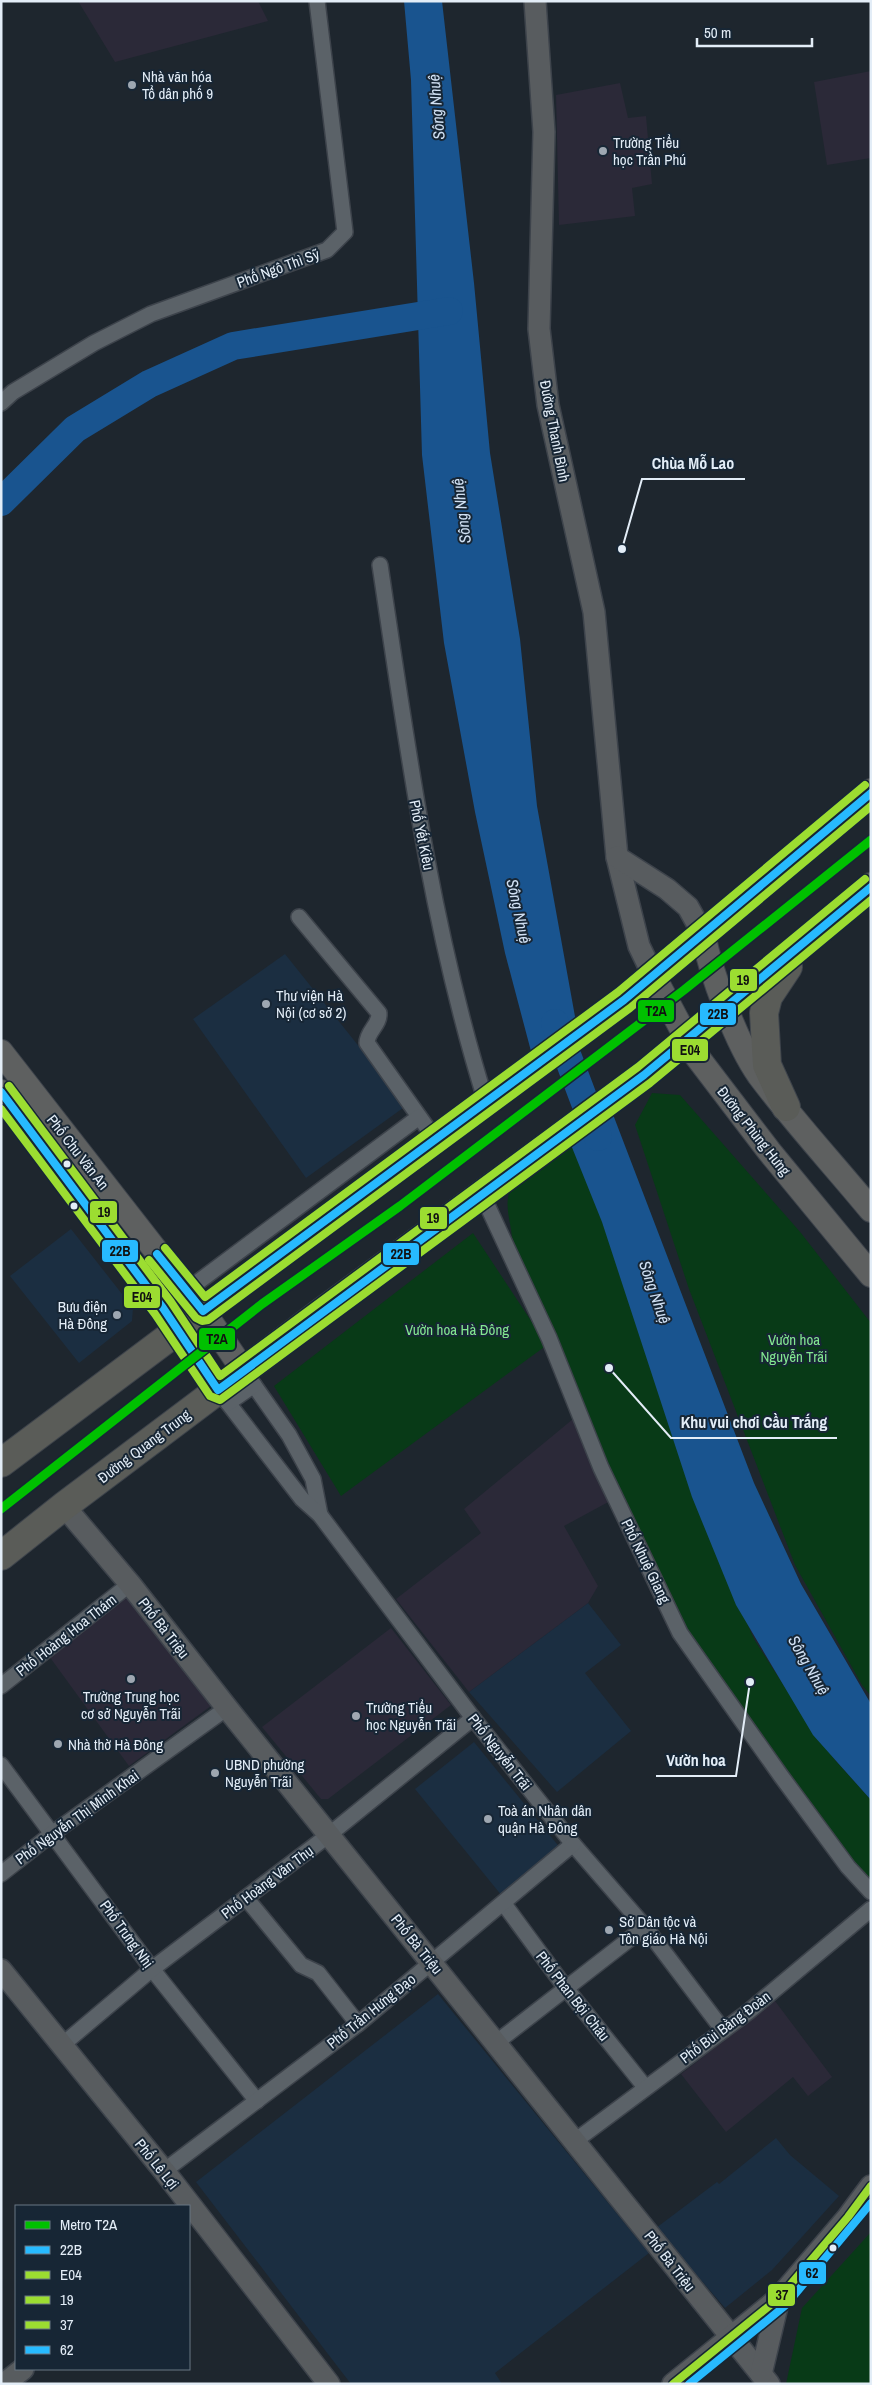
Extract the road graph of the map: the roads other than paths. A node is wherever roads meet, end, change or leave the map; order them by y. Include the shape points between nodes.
1 (317, 1) edge
2 (535, 1) edge
3 (1, 403) edge
4 (380, 565) dead end
5 (871, 793) edge
6 (617, 857) junction
7 (871, 887) edge
8 (299, 918) dead end
9 (702, 934) junction
10 (799, 946) junction
11 (653, 975) junction
12 (726, 1006) junction
13 (688, 1038) junction
14 (2, 1056) edge
15 (1, 1092) edge
16 (494, 1095) junction
17 (786, 1107) junction
18 (419, 1116) junction
19 (435, 1139) junction
20 (480, 1196) junction
21 (871, 1210) edge
22 (871, 1275) edge
23 (194, 1301) junction
24 (163, 1308) junction
25 (178, 1330) junction
26 (249, 1378) junction
27 (223, 1397) junction
28 (1, 1463) edge
29 (64, 1506) junction
30 (320, 1516) junction
31 (1, 1556) edge
32 (130, 1584) junction
33 (1, 1686) edge
34 (227, 1708) junction
35 (473, 1718) junction
36 (1, 1765) edge
37 (53, 1833) junction
38 (330, 1834) junction
39 (573, 1844) junction
40 (1, 1874) edge
41 (871, 1892) edge
42 (246, 1898) junction
43 (504, 1904) junction
44 (871, 1909) edge
45 (645, 1927) junction
46 (431, 1962) junction
47 (152, 1968) junction
48 (1, 1970) edge
49 (565, 1987) junction
50 (358, 2024) junction
51 (723, 2030) junction
52 (497, 2042) junction
53 (60, 2046) junction
54 (645, 2087) junction
55 (257, 2101) junction
56 (575, 2141) junction
57 (164, 2171) junction
58 (871, 2186) edge
59 (183, 2205) edge
60 (195, 2226) edge
61 (779, 2298) junction
62 (730, 2338) junction
63 (22, 2370) edge
64 (765, 2379) edge
65 (4, 2384) edge
66 (329, 2384) edge
67 (673, 2384) edge

1 - 3 street, Phố Ngô Thì Sỹ via 345,232 327,250 151,314 94,343 13,392
2 - 6 street, Đường Thanh Bình via 544,132 538,329 548,405 595,621
4 - 16 street, Phố Yết Kiêu via 413,791 460,1010
5 - 9 highway
6 - 9 street via 667,889 688,907
6 - 11 street, Đường Thanh Bình via 638,946
7 - 10 highway, Đường Quang Trung
8 - 18 street via 379,1013 380,1019 368,1034 367,1043
9 - 11 highway
9 - 12 main road
10 - 12 highway, Đường Quang Trung
10 - 17 highway via 785,974 768,997 764,1013 767,1066
11 - 13 main road, Đường Phùng Hưng
11 - 16 highway
12 - 13 highway, Đường Quang Trung
12 - 17 main road via 733,1028 759,1074
13 - 20 highway, Đường Quang Trung via 644,1075
13 - 22 main road, Đường Phùng Hưng via 695,1054 769,1151
14 - 23 main road, Phố Chu Văn An
15 - 24 main road, Phố Chu Văn An
16 - 19 highway
17 - 21 main road
18 - 19 street
18 - 23 street
19 - 23 highway
20 - 26 highway, Đường Quang Trung
20 - 41 street, Phố Nhuệ Giang via 549,1338 601,1468 680,1633 848,1867
23 - 24 main road
23 - 25 highway
23 - 26 main road, Phố Chu Văn An
24 - 25 main road, Phố Chu Văn An
25 - 27 main road, Phố Chu Văn An
25 - 28 highway
26 - 27 highway, Đường Quang Trung
26 - 30 street, Phố Nguyễn Trãi via 289,1435 314,1479
27 - 29 highway, Đường Quang Trung
27 - 30 street, Phố Nguyễn Trãi via 302,1499
29 - 31 highway, Đường Quang Trung
29 - 32 street, Phố Bà Triệu
30 - 35 street, Phố Nguyễn Trãi
32 - 33 street, Phố Hoàng Hoa Thám
32 - 34 street, Phố Bà Triệu
34 - 37 street, Phố Nguyễn Thị Minh Khai
34 - 38 street, Phố Bà Triệu
35 - 38 street, Phố Hoàng Văn Thụ
35 - 39 street, Phố Nguyễn Trãi
36 - 37 street, Phố Trưng Nhị
37 - 40 street, Phố Nguyễn Thị Minh Khai
37 - 47 street, Phố Trưng Nhị
38 - 42 street, Phố Hoàng Văn Thụ
38 - 46 street, Phố Bà Triệu
39 - 43 street, Phố Trần Hưng Đạo
39 - 45 street, Phố Nguyễn Trãi
42 - 47 street, Phố Hoàng Văn Thụ
42 - 50 street via 302,1965 318,1973
43 - 46 street, Phố Trần Hưng Đạo
43 - 49 street, Phố Phan Bội Châu
44 - 51 street, Phố Bùi Bằng Đoàn
45 - 49 street
45 - 51 street, Phố Nguyễn Trãi
46 - 50 street, Phố Trần Hưng Đạo
46 - 52 street, Phố Bà Triệu
47 - 53 street, Phố Hoàng Văn Thụ
47 - 55 street, Phố Trưng Nhị
48 - 53 street, Phố Lê Lợi
49 - 52 street
49 - 54 street, Phố Phan Bội Châu
50 - 55 street, Phố Trần Hưng Đạo
51 - 54 street, Phố Bùi Bằng Đoàn
52 - 56 street, Phố Bà Triệu
53 - 57 street, Phố Lê Lợi
54 - 56 street, Phố Bùi Bằng Đoàn
55 - 57 street, Phố Trần Hưng Đạo
56 - 62 street, Phố Bà Triệu
57 - 59 street, Phố Lê Lợi
58 - 61 street
60 - 66 street, Phố Lê Lợi
61 - 62 street
61 - 64 street
62 - 64 street, Phố Bà Triệu
62 - 67 street
63 - 65 street

